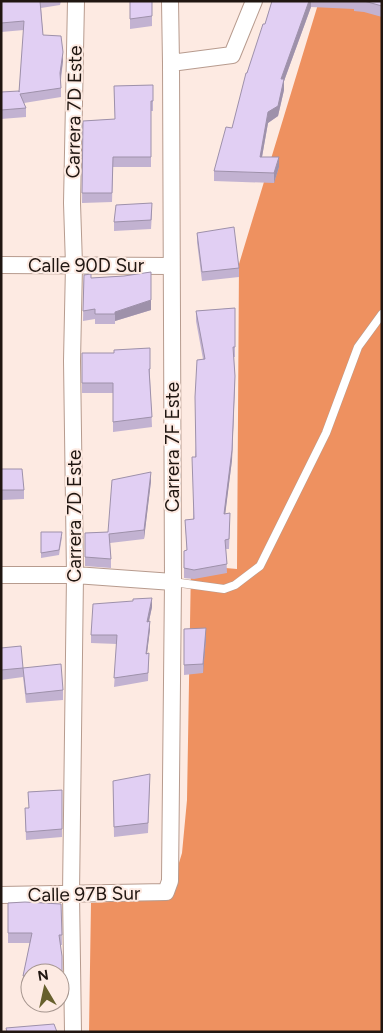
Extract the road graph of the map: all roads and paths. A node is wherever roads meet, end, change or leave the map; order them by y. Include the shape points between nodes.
1 (76, 1) edge
2 (170, 1) edge
3 (254, 1) edge
4 (171, 63) junction
5 (74, 264) junction
6 (1, 265) edge
7 (171, 266) junction
8 (382, 314) edge
9 (75, 575) junction
10 (1, 576) edge
11 (172, 582) junction
12 (166, 892) joint
13 (71, 894) junction
14 (1, 895) edge
15 (73, 1032) edge

1 - 5 street, Carrera 7D Este
2 - 4 street, Carrera 7F Este
3 - 4 street via 232,55
4 - 7 street, Carrera 7F Este
5 - 6 street, Calle 90D Sur
5 - 7 street, Calle 90D Sur
5 - 9 street, Carrera 7D Este
7 - 11 street, Carrera 7F Este
8 - 11 lane via 358,347 326,433 260,566 235,585 224,589
9 - 10 street
9 - 11 street
9 - 13 street, Carrera 7D Este
11 - 12 street, Carrera 7F Este via 170,881
12 - 13 street, Calle 97B Sur
13 - 14 street, Calle 97B Sur
13 - 15 street, Carrera 7D Este

